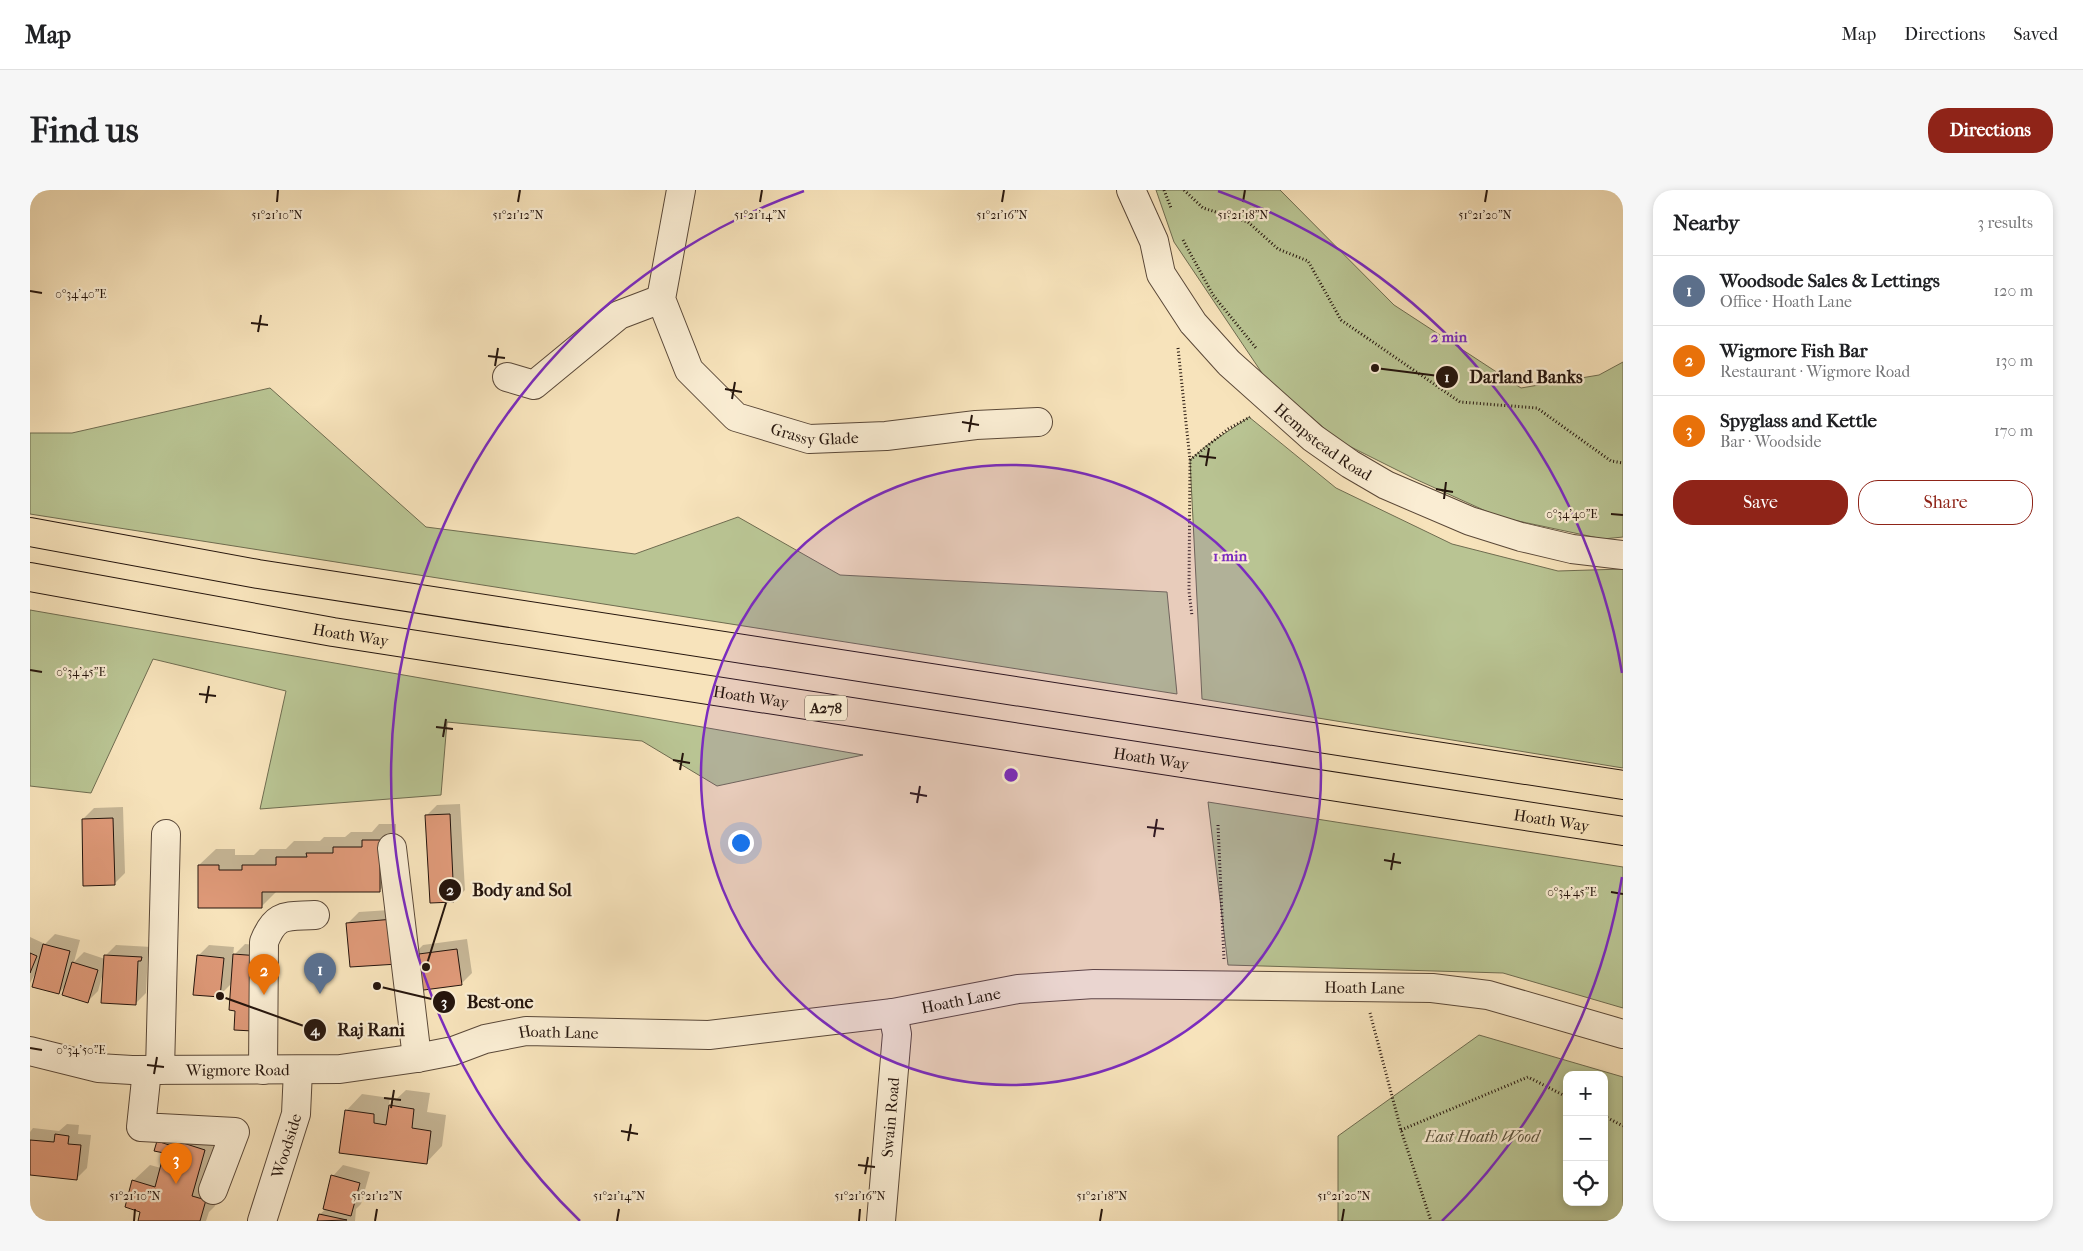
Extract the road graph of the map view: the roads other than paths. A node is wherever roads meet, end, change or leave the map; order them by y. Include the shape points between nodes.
1 (680, 190) edge
2 (1130, 190) edge
3 (661, 299) junction
4 (507, 377) dead end
5 (1038, 422) dead end
6 (30, 532) edge
7 (1623, 555) edge
8 (30, 577) edge
9 (1623, 785) edge
10 (1623, 831) edge
11 (166, 834) dead end
12 (392, 848) dead end
13 (315, 915) dead end
14 (893, 1013) junction
15 (1623, 1034) edge
16 (30, 1051) edge
17 (417, 1058) junction
18 (154, 1070) junction
19 (263, 1070) junction
20 (298, 1070) junction
21 (213, 1190) dead end
22 (262, 1221) edge
23 (881, 1221) edge

1 - 3 street
2 - 7 street, Hempstead Road via 1154,241 1161,274 1194,323 1229,363 1313,438 1386,485 1470,521 1572,549
3 - 4 street via 619,315 534,385
3 - 5 street, Grassy Glade via 689,370 736,417 809,439 886,436 976,425
6 - 9 main road via 258,574
8 - 10 main road, Hoath Way / A278 via 333,632
11 - 18 street
12 - 17 street
13 - 19 street via 282,917 271,926 264,942
14 - 15 street, Hoath Lane via 1018,989 1094,984 1432,988 1488,995
14 - 17 street, Hoath Lane via 709,1035 526,1031
14 - 23 street, Swain Road via 897,1034
16 - 18 street, Wigmore Road via 98,1068
17 - 20 street, Hoath Lane via 340,1069
18 - 19 street, Wigmore Road
18 - 21 street via 141,1127 235,1132
19 - 20 street, Wigmore Road
20 - 22 street, Woodside via 296,1114

